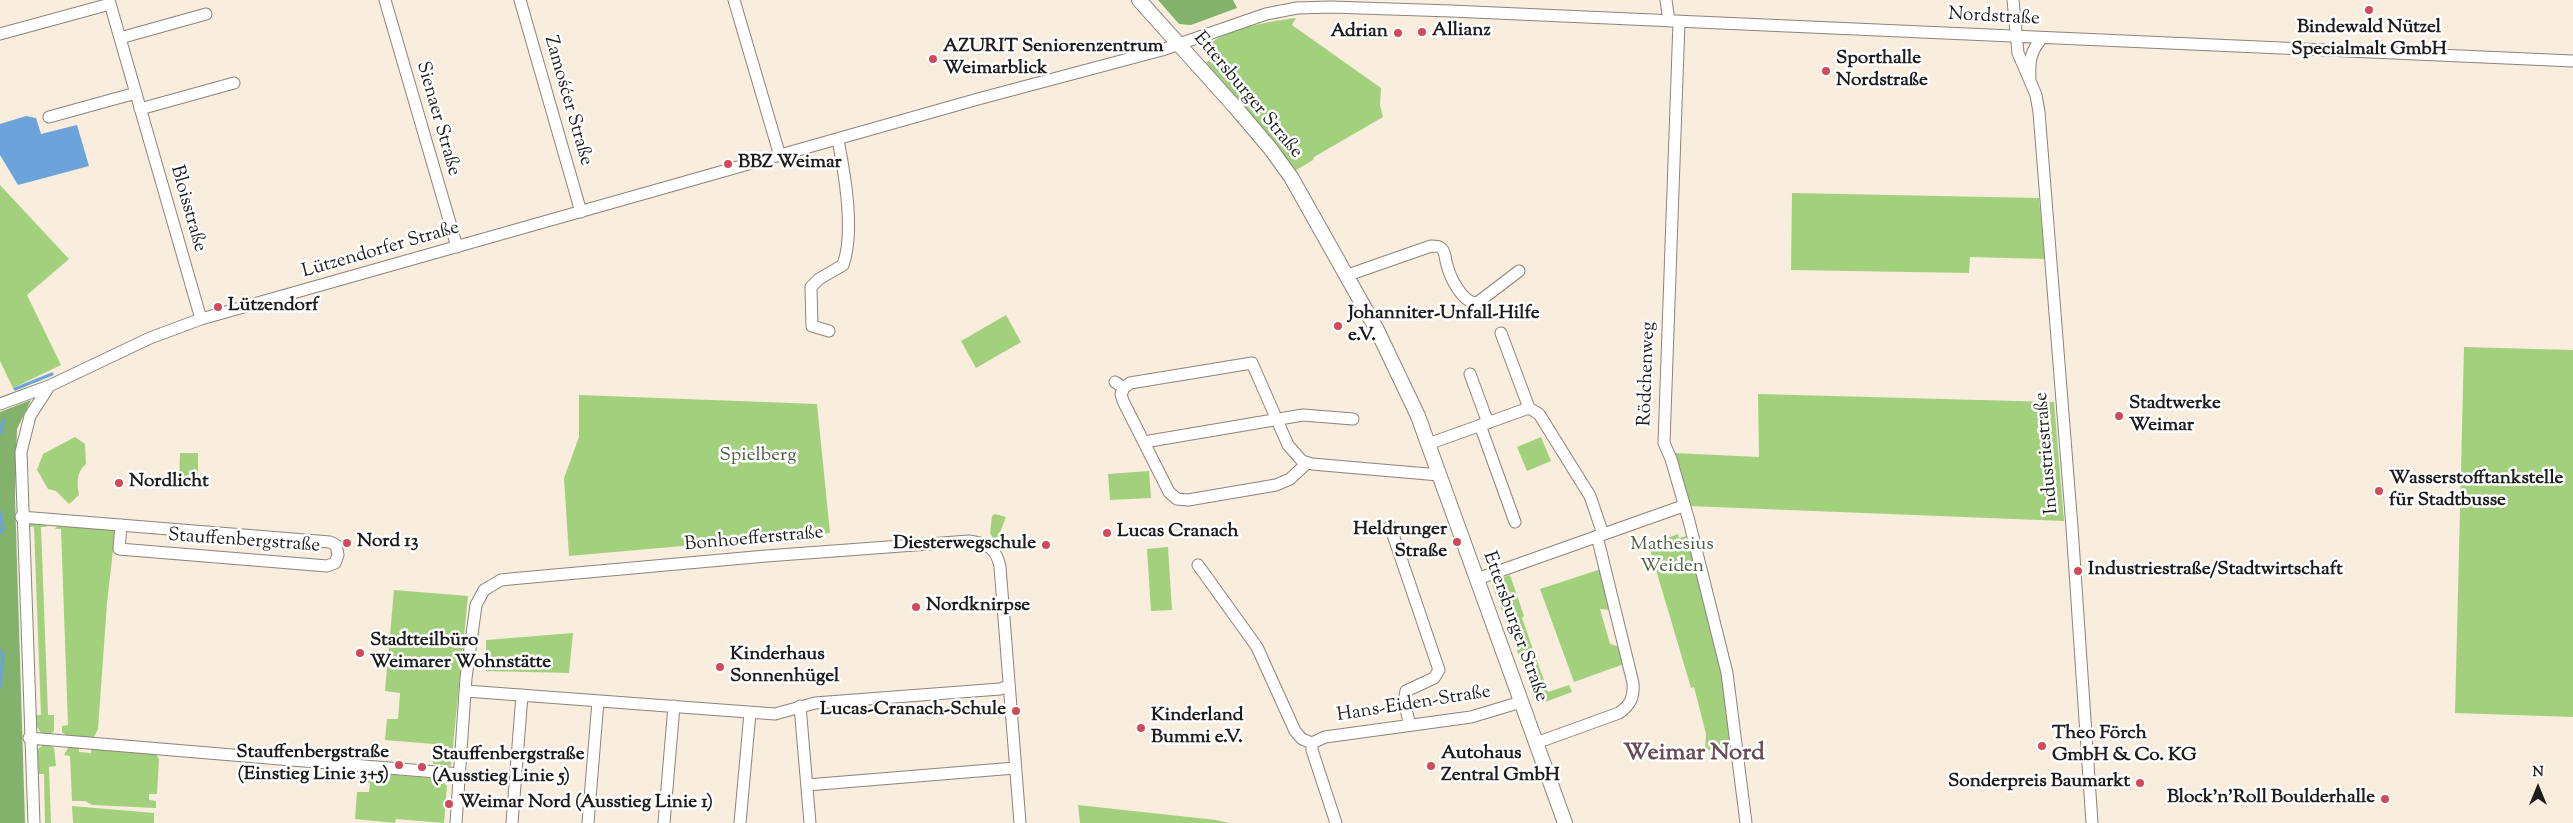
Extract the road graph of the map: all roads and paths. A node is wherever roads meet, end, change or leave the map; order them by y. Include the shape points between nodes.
1 (385, 0) edge
2 (520, 0) edge
3 (734, 0) edge
4 (1139, 0) edge
5 (1666, 0) edge
6 (2013, 0) edge
7 (110, 2) edge
8 (206, 14) dead end
9 (1674, 21) junction
10 (0, 34) edge
11 (2016, 36) junction
12 (120, 38) junction
13 (2042, 38) junction
14 (1179, 44) junction
15 (2573, 61) edge
16 (234, 82) dead end
17 (2030, 82) junction
18 (136, 93) junction
19 (140, 109) junction
20 (49, 117) dead end
21 (838, 140) junction
22 (780, 156) junction
23 (581, 212) junction
24 (457, 247) junction
25 (1519, 271) dead end
26 (1348, 275) junction
27 (202, 319) junction
28 (829, 331) dead end
29 (1501, 332) dead end
30 (1470, 374) dead end
31 (49, 386) junction
32 (0, 404) edge
33 (1529, 408) junction
34 (1277, 419) junction
35 (1353, 419) dead end
36 (1484, 424) junction
37 (1144, 442) junction
38 (1428, 444) junction
39 (1307, 463) junction
40 (1439, 474) junction
41 (1683, 506) junction
42 (21, 517) junction
43 (1515, 522) dead end
44 (122, 525) junction
45 (1390, 526) dead end
46 (1600, 535) junction
47 (1198, 565) dead end
48 (1477, 579) junction
49 (1009, 686) junction
50 (466, 691) junction
51 (522, 695) junction
52 (598, 701) junction
53 (1521, 702) junction
54 (674, 706) junction
55 (800, 706) junction
56 (750, 713) junction
57 (1410, 725) junction
58 (29, 738) junction
59 (1312, 743) junction
60 (1536, 743) junction
61 (1015, 768) junction
62 (460, 774) junction
63 (807, 785) junction
64 (34, 823) edge
65 (456, 823) edge
66 (512, 823) edge
67 (588, 823) edge
68 (664, 823) edge
69 (740, 823) edge
70 (810, 823) edge
71 (1020, 823) edge
72 (1336, 823) edge
73 (1565, 823) edge
74 (1746, 823) edge
75 (2092, 823) edge

1 - 24 street, Sienaer Straße
2 - 23 street, Zamośćer Straße
3 - 22 street
4 - 14 street, Ettersburger Straße
5 - 9 street, Rödchenweg
6 - 11 street, Industriestraße
7 - 10 street, Bloisstraße
7 - 12 street, Bloisstraße
8 - 12 street
9 - 11 street, Nordstraße
9 - 14 street, Nordstraße via 1331,6 1297,8 1239,22
9 - 41 street, Rödchenweg via 1664,443
11 - 13 street, Nordstraße
11 - 17 street, Industriestraße via 2018,52
12 - 18 street, Bloisstraße
13 - 15 street, Nordstraße
13 - 17 street, Industriestraße via 2033,48 2029,62
14 - 21 street, Lützendorfer Straße
14 - 26 street, Ettersburger Straße via 1270,148 1291,177
16 - 19 street
17 - 75 street, Industriestraße via 2039,112
18 - 19 street, Bloisstraße
18 - 20 street
19 - 27 street, Bloisstraße
21 - 22 street, Lützendorfer Straße
21 - 28 street via 849,249 843,265 819,279 810,293 812,326
22 - 23 street, Lützendorfer Straße
23 - 24 street, Lützendorfer Straße
24 - 27 street, Lützendorfer Straße
25 - 26 street via 1476,303 1461,292 1438,246
26 - 38 street, Ettersburger Straße via 1405,385
27 - 31 street, Lützendorfer Straße via 156,335
29 - 33 street
30 - 36 street
31 - 32 street, Lützendorfer Straße
31 - 42 street via 30,416 23,439
33 - 36 street
33 - 46 street via 1539,414 1590,496
34 - 35 street via 1303,415
34 - 37 street
34 - 37 street via 1252,362 1119,385 1123,402
34 - 39 street via 1294,454
36 - 38 street
36 - 43 street
37 - 39 street via 1170,492 1182,500 1276,485 1290,479
38 - 40 street, Ettersburger Straße
39 - 40 street
40 - 48 street, Ettersburger Straße
41 - 46 street
41 - 74 street, Rödchenweg via 1727,674
42 - 44 street, Stauffenbergstraße
42 - 58 street
44 - 44 street, Stauffenbergstraße via 330,542 336,546 338,555 335,563 326,566 119,549
45 - 57 street via 1439,670 1434,678 1406,691 1404,702
46 - 48 street
46 - 60 street via 1631,674 1632,699 1620,713
47 - 59 street via 1258,647 1294,731
48 - 53 street, Ettersburger Straße
49 - 50 street, Bonhoefferstraße via 999,559 993,549 982,542 969,541 501,580 484,590 476,605
49 - 55 street
49 - 61 street, Bonhoefferstraße
50 - 51 street
50 - 62 street, Bonhoefferstraße
51 - 52 street
51 - 66 street
52 - 54 street
52 - 67 street
53 - 57 street, Hans-Eiden-Straße via 1472,717
53 - 60 street, Ettersburger Straße
54 - 56 street
54 - 68 street
55 - 56 street via 775,714
55 - 63 street
56 - 69 street
57 - 59 street, Hans-Eiden-Straße via 1326,737
58 - 62 street
58 - 64 street
59 - 72 street
60 - 73 street, Ettersburger Straße
61 - 63 street
61 - 71 street, Bonhoefferstraße
62 - 65 street, Bonhoefferstraße
63 - 70 street

